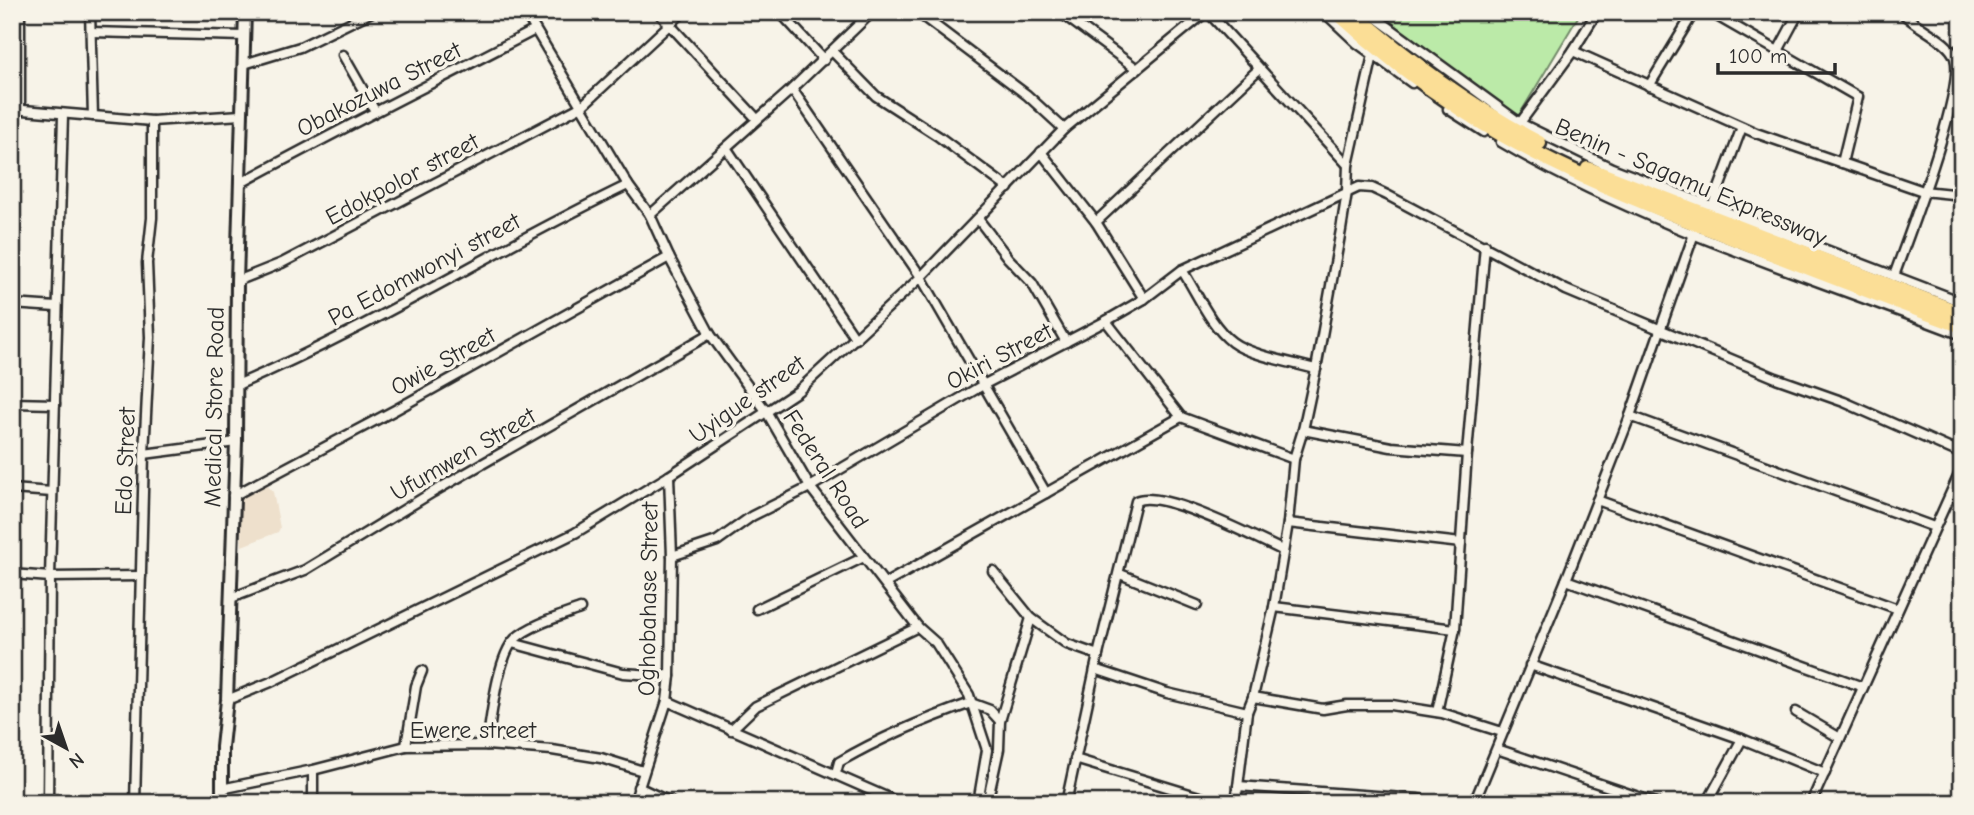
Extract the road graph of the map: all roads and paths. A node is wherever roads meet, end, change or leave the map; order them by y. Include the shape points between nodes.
1 (20, 12) edge
2 (90, 12) edge
3 (245, 12) edge
4 (372, 12) edge
5 (525, 12) edge
6 (658, 12) edge
7 (683, 12) edge
8 (780, 12) edge
9 (872, 12) edge
10 (917, 12) edge
11 (1060, 12) edge
12 (1207, 12) edge
13 (1324, 12) edge
14 (1337, 12) edge
15 (1352, 12) edge
16 (1368, 12) edge
17 (1597, 12) edge
18 (1695, 12) edge
19 (1710, 12) edge
20 (1799, 12) edge
21 (1902, 12) edge
22 (1195, 15) edge
23 (671, 24) junction
24 (16, 27) edge
25 (535, 30) junction
26 (91, 32) junction
27 (244, 36) junction
28 (832, 51) junction
29 (1573, 51) junction
30 (1778, 51) junction
31 (343, 55) dead end
32 (1373, 55) junction
33 (824, 60) junction
34 (244, 64) junction
35 (1958, 68) edge
36 (1137, 69) junction
37 (1259, 69) junction
38 (1649, 86) junction
39 (792, 89) junction
40 (582, 106) junction
41 (16, 110) edge
42 (375, 111) junction
43 (63, 115) junction
44 (241, 115) junction
45 (93, 116) junction
46 (757, 119) junction
47 (152, 121) junction
48 (1520, 123) junction
49 (1742, 127) junction
50 (1063, 129) junction
51 (727, 149) junction
52 (1041, 152) junction
53 (1842, 163) junction
54 (1348, 165) junction
55 (241, 183) junction
56 (628, 185) junction
57 (1007, 188) junction
58 (1622, 188) junction
59 (1923, 191) junction
60 (1347, 192) junction
61 (1962, 195) edge
62 (1713, 207) junction
63 (650, 215) junction
64 (978, 219) junction
65 (1096, 222) junction
66 (1696, 229) junction
67 (1485, 246) junction
68 (669, 257) junction
69 (1182, 270) junction
70 (1894, 276) junction
71 (921, 277) junction
72 (237, 281) junction
73 (1143, 299) junction
74 (1962, 302) edge
75 (12, 304) edge
76 (56, 307) junction
77 (1962, 314) edge
78 (1107, 321) junction
79 (1962, 326) edge
80 (1660, 330) junction
81 (710, 334) junction
82 (1962, 335) edge
83 (856, 339) junction
84 (1066, 342) junction
85 (1316, 369) junction
86 (237, 385) junction
87 (983, 385) junction
88 (12, 403) edge
89 (55, 404) junction
90 (766, 411) junction
91 (1630, 416) junction
92 (1181, 417) junction
93 (1303, 430) junction
94 (236, 442) junction
95 (1467, 453) junction
96 (144, 454) junction
97 (1962, 454) edge
98 (1294, 459) junction
99 (1962, 468) edge
100 (669, 476) junction
101 (810, 487) junction
102 (12, 489) edge
103 (52, 492) junction
104 (1045, 493) junction
105 (233, 496) junction
106 (1597, 500) junction
107 (1288, 523) junction
108 (1934, 527) junction
109 (1461, 543) junction
110 (1282, 550) junction
111 (672, 556) junction
112 (862, 558) junction
113 (993, 571) dead end
114 (12, 574) edge
115 (1120, 574) junction
116 (141, 576) junction
117 (50, 577) junction
118 (1566, 580) junction
119 (886, 583) junction
120 (231, 598) junction
121 (1197, 606) dead end
122 (1274, 607) junction
123 (580, 609) dead end
124 (757, 609) dead end
125 (1898, 609) junction
126 (1031, 618) junction
127 (918, 627) junction
128 (1455, 629) junction
129 (512, 643) junction
130 (1098, 655) junction
131 (1530, 665) junction
132 (1095, 669) junction
133 (422, 671) dead end
134 (670, 676) junction
135 (1863, 687) junction
136 (1253, 697) junction
137 (227, 700) junction
138 (667, 701) junction
139 (971, 703) junction
140 (1247, 712) junction
141 (1437, 712) junction
142 (1796, 712) dead end
143 (1000, 721) junction
144 (731, 730) junction
145 (1502, 732) junction
146 (1840, 738) junction
147 (1742, 739) junction
148 (406, 746) junction
149 (487, 746) junction
150 (1497, 750) junction
151 (1075, 759) junction
152 (313, 770) junction
153 (643, 771) junction
154 (836, 773) junction
155 (1825, 773) junction
156 (1238, 786) junction
157 (638, 787) junction
158 (220, 789) junction
159 (48, 803) edge
160 (135, 803) edge
161 (222, 803) edge
162 (313, 803) edge
163 (634, 803) edge
164 (672, 803) edge
165 (900, 803) edge
166 (978, 803) edge
167 (989, 803) edge
168 (1066, 803) edge
169 (1219, 803) edge
170 (1236, 803) edge
171 (1434, 803) edge
172 (1474, 803) edge
173 (1656, 803) edge
174 (1707, 803) edge
175 (1811, 803) edge

1 - 24 street
2 - 26 street
3 - 27 street, Medical Store Road
4 - 34 street via 300,47
5 - 25 street, Federal Road
6 - 23 street
7 - 23 street, Edokpolor street
8 - 33 street
9 - 28 street
10 - 50 street via 1027,95
11 - 36 street
12 - 22 street, Uyigue street
12 - 37 street
13 - 32 street
14 - 58 highway via 1463,111 1553,162
15 - 58 highway, Benin - Sagamu Expressway via 1462,96 1528,138
16 - 48 street
17 - 29 street
18 - 38 street
19 - 30 street
20 - 30 street
21 - 35 street via 1945,44
22 - 36 street, Uyigue street
23 - 40 street, Edokpolor street
23 - 46 street
24 - 41 street
25 - 40 street, Federal Road
25 - 42 street, Obakozuwa Street
26 - 27 street
26 - 45 street
27 - 34 street, Medical Store Road
28 - 33 street
28 - 57 street via 876,96
29 - 38 street
29 - 48 street
30 - 53 street via 1858,97
31 - 42 street
32 - 54 street
32 - 66 street via 1465,121 1521,153 1575,181
33 - 39 street
34 - 44 street, Medical Store Road
35 - 59 street
36 - 50 street, Uyigue street
37 - 54 street
37 - 65 street
38 - 49 street
39 - 46 street
39 - 71 street
40 - 56 street, Federal Road
40 - 72 street, Edokpolor street via 282,263
41 - 43 street
42 - 55 street, Obakozuwa Street
43 - 45 street
43 - 76 street
44 - 47 street
44 - 55 street, Medical Store Road
45 - 47 street
46 - 51 street
47 - 96 street, Edo Street
48 - 62 street via 1612,168
49 - 53 street
49 - 62 street
50 - 52 street, Uyigue street
51 - 63 street
51 - 83 street
52 - 57 street, Uyigue street
52 - 65 street
53 - 59 street
54 - 60 street
55 - 72 street, Medical Store Road
56 - 63 street, Federal Road
56 - 86 street, Pa Edomwonyi street via 552,221 337,338
57 - 64 street, Uyigue street
58 - 66 highway
58 - 77 highway, Benin - Sagamu Expressway
59 - 61 street
59 - 70 street
60 - 67 street via 1372,188
60 - 69 street, Okiri Street
60 - 85 street
62 - 70 street
63 - 68 street, Federal Road
64 - 71 street, Uyigue street
64 - 84 street via 1032,283
65 - 73 street
66 - 79 highway
66 - 80 street
66 - 82 street
67 - 80 street via 1566,290
67 - 95 street
68 - 81 street, Federal Road
68 - 105 street, Owie Street
69 - 73 street, Okiri Street
69 - 85 street via 1233,343
70 - 74 street
71 - 83 street, Uyigue street
71 - 87 street
72 - 86 street, Medical Store Road
73 - 78 street, Okiri Street
75 - 76 street
76 - 89 street
78 - 84 street, Okiri Street
78 - 92 street
80 - 91 street
80 - 97 street
81 - 90 street, Federal Road
81 - 120 street, Ufumwen Street via 305,570
83 - 90 street, Uyigue street via 798,391
84 - 87 street, Okiri Street
85 - 93 street
86 - 94 street, Medical Store Road
87 - 101 street, Okiri Street
87 - 104 street
88 - 89 street
89 - 103 street
90 - 100 street, Uyigue street
90 - 101 street, Federal Road
91 - 106 street
91 - 108 street
92 - 98 street
92 - 104 street
93 - 95 street via 1391,447
93 - 98 street
94 - 96 street
94 - 105 street, Medical Store Road
95 - 109 street
96 - 116 street, Edo Street
98 - 107 street
99 - 108 street
100 - 111 street, Oghobahase Street
100 - 137 street, Uyigue street via 575,533
101 - 111 street, Okiri Street via 752,516 717,541
101 - 112 street, Federal Road
102 - 103 street
103 - 117 street
104 - 119 street
105 - 120 street, Medical Store Road
106 - 118 street
106 - 125 street
107 - 109 street
107 - 110 street
108 - 125 street
109 - 128 street
110 - 115 street via 1222,521 1143,498 1136,501
110 - 122 street
111 - 134 street, Oghobahase Street
112 - 119 street, Federal Road
112 - 124 street
113 - 126 street
114 - 117 street
115 - 121 street
115 - 130 street
116 - 117 street
116 - 160 street, Edo Street
117 - 159 street
118 - 131 street
118 - 135 street
119 - 127 street, Federal Road
120 - 137 street, Medical Store Road
122 - 128 street
122 - 136 street
123 - 129 street via 542,623
125 - 135 street
126 - 130 street via 1066,644
126 - 143 street
127 - 139 street, Federal Road via 936,643
127 - 144 street via 757,706
128 - 141 street
129 - 134 street via 622,673
129 - 149 street via 498,673
130 - 132 street
131 - 145 street
131 - 147 street
132 - 140 street
132 - 151 street
133 - 148 street
134 - 138 street, Oghobahase Street
135 - 146 street
136 - 140 street
136 - 141 street via 1323,709 1391,705
137 - 158 street, Medical Store Road
138 - 144 street
138 - 153 street, Oghobahase Street
139 - 143 street via 990,710
139 - 154 street via 875,742 839,762
139 - 166 street, Federal Road via 987,750
140 - 156 street
141 - 145 street
142 - 146 street
143 - 167 street
144 - 154 street
145 - 150 street
146 - 155 street
147 - 155 street
147 - 174 street
148 - 149 street, Ewere street
148 - 152 street, Ewere street
149 - 153 street, Ewere street via 552,750
150 - 172 street
150 - 173 street
151 - 168 street
151 - 169 street
152 - 158 street, Ewere street
152 - 162 street
153 - 157 street, Oghobahase Street
154 - 165 street
155 - 175 street
156 - 170 street
156 - 171 street
157 - 163 street, Oghobahase Street
157 - 164 street
158 - 161 street, Medical Store Road

